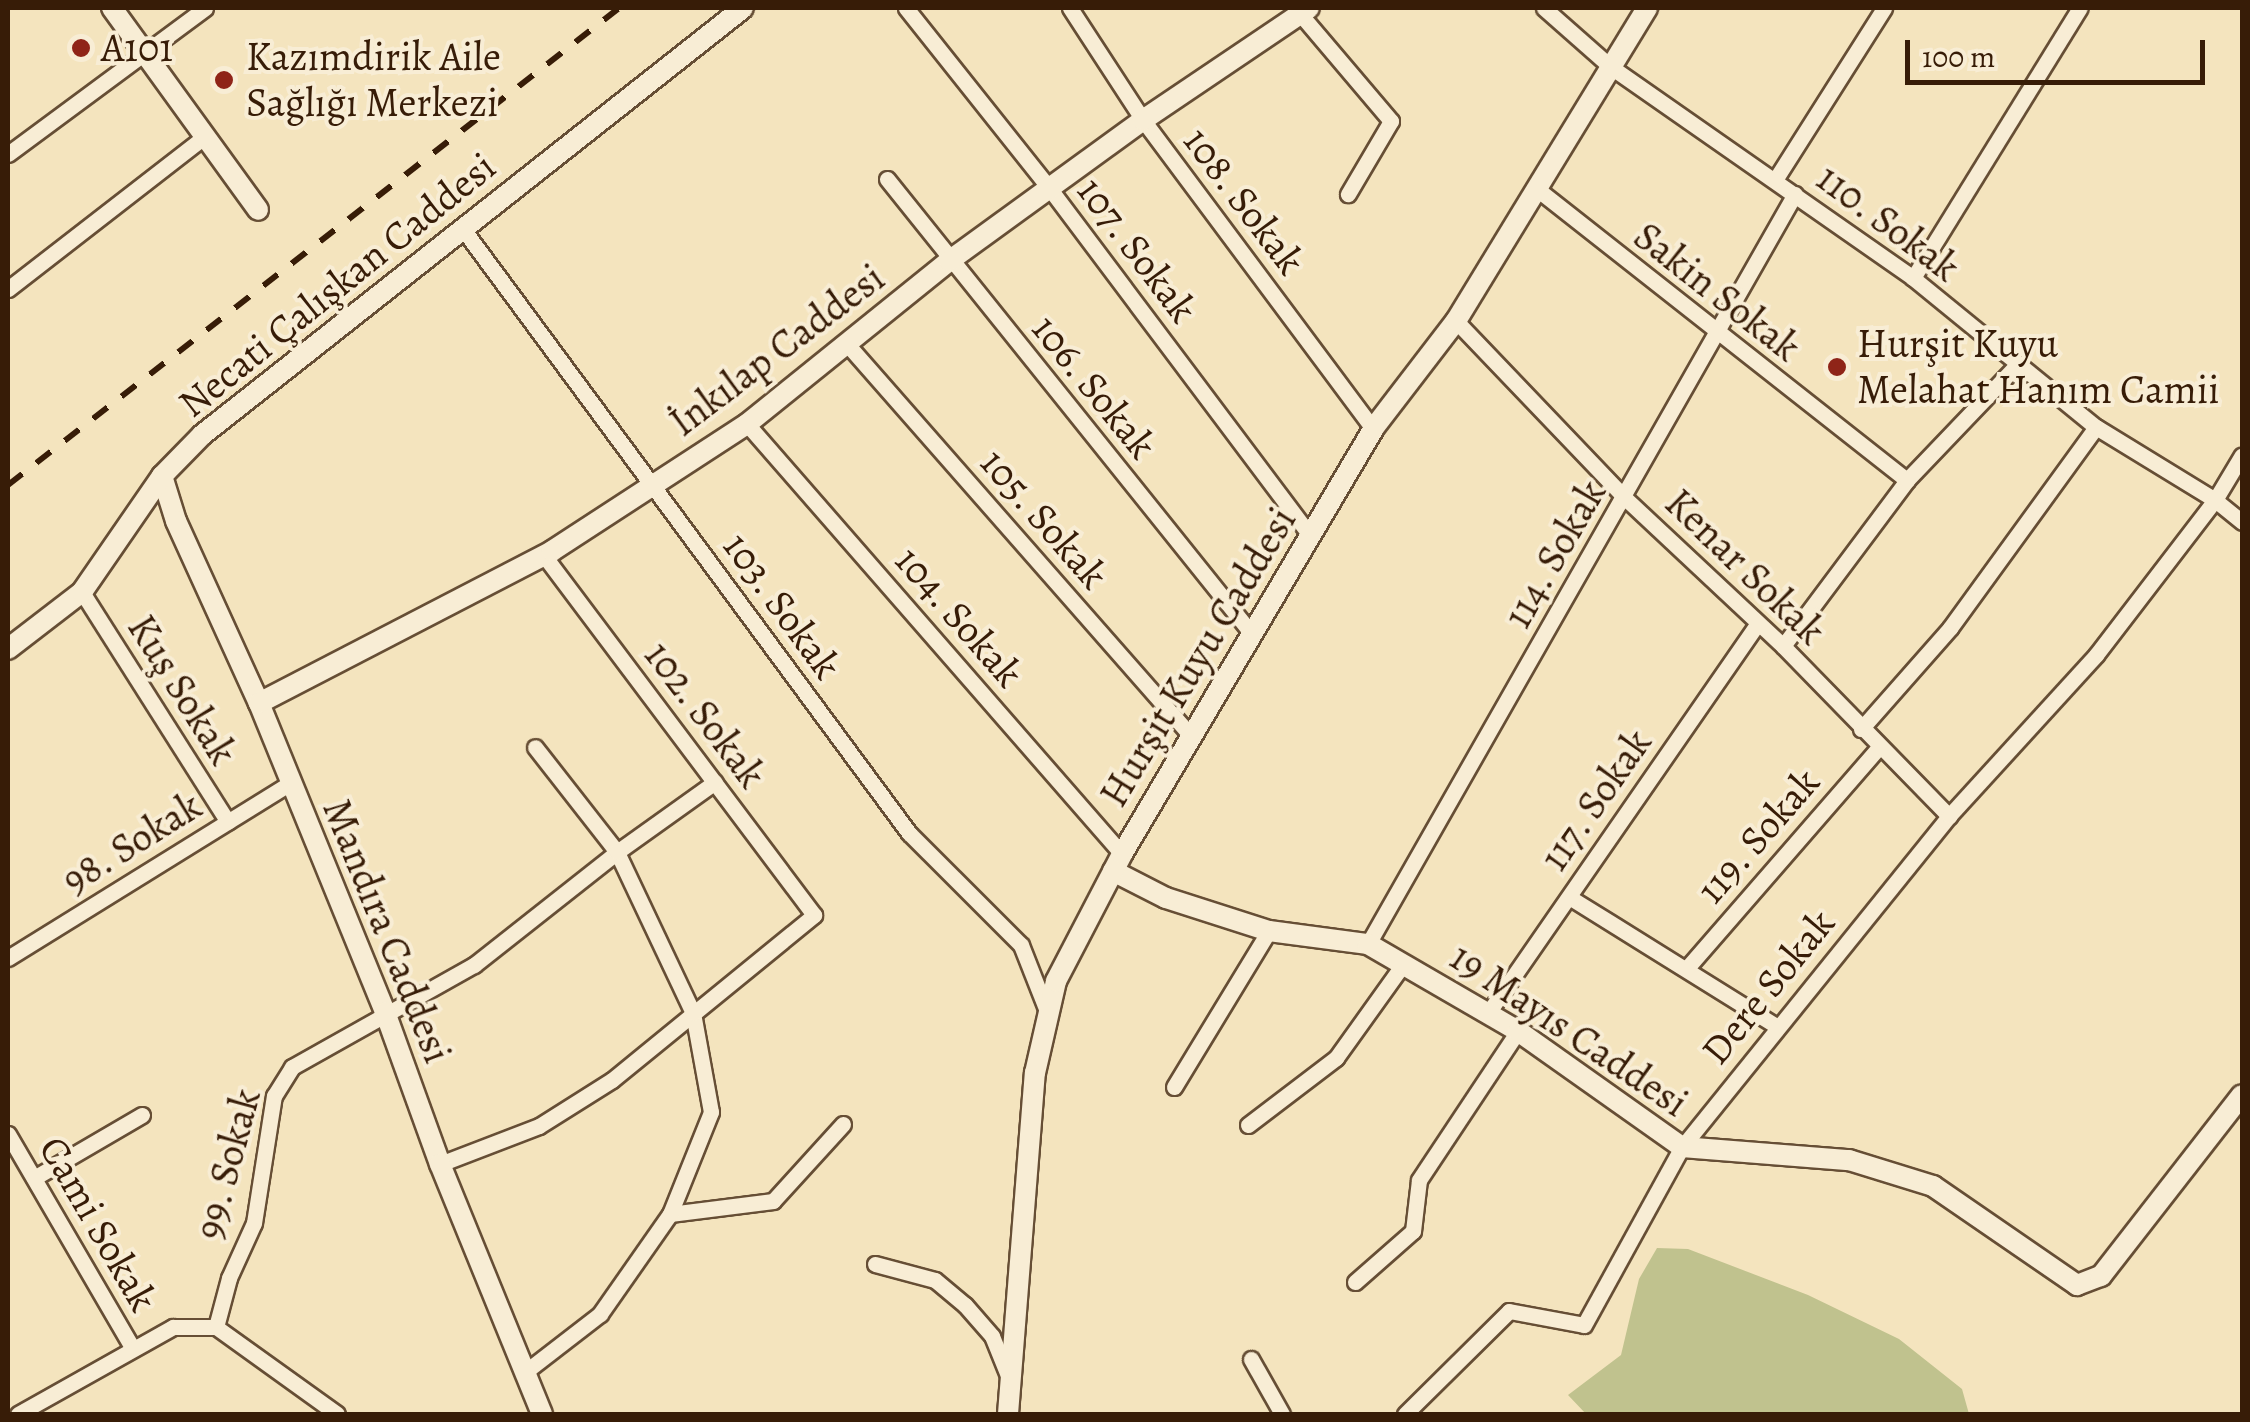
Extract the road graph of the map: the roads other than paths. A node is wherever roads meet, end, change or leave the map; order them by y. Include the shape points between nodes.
1 (112, 8) edge
2 (205, 8) edge
3 (744, 8) edge
4 (906, 8) edge
5 (1070, 8) edge
6 (1544, 8) edge
7 (1646, 8) edge
8 (1884, 8) edge
9 (2080, 8) edge
10 (1302, 10) edge
11 (145, 54) junction
12 (1612, 67) junction
13 (1143, 120) junction
14 (204, 138) junction
15 (8, 154) edge
16 (887, 179) dead end
17 (1775, 180) junction
18 (1050, 188) junction
19 (1537, 189) junction
20 (1348, 194) dead end
21 (1795, 194) junction
22 (258, 210) dead end
23 (463, 229) junction
24 (949, 261) junction
25 (1913, 278) junction
26 (8, 289) edge
27 (1456, 320) junction
28 (1715, 334) junction
29 (847, 344) junction
30 (2016, 366) junction
31 (748, 424) junction
32 (2096, 427) junction
33 (1373, 429) junction
34 (2242, 455) edge
35 (162, 476) junction
36 (1907, 480) junction
37 (652, 485) junction
38 (1625, 498) junction
39 (2215, 500) junction
40 (2242, 522) edge
41 (1310, 535) junction
42 (544, 556) junction
43 (82, 592) junction
44 (1758, 623) junction
45 (1252, 634) junction
46 (1782, 646) junction
47 (8, 649) edge
48 (259, 703) junction
49 (1861, 728) junction
50 (1192, 738) junction
51 (535, 747) dead end
52 (1879, 747) junction
53 (715, 782) junction
54 (290, 784) junction
55 (1949, 816) junction
56 (228, 822) junction
57 (617, 852) junction
58 (1117, 862) junction
59 (1569, 897) junction
60 (1269, 931) junction
61 (1368, 944) junction
62 (8, 958) edge
63 (1404, 963) junction
64 (1687, 968) junction
65 (385, 1012) junction
66 (694, 1013) junction
67 (1488, 1013) junction
68 (1048, 1016) junction
69 (1778, 1027) junction
70 (1518, 1031) junction
71 (1174, 1087) dead end
72 (2242, 1095) edge
73 (142, 1114) dead end
74 (844, 1124) dead end
75 (1248, 1125) dead end
76 (8, 1134) edge
77 (1682, 1147) junction
78 (440, 1164) junction
79 (34, 1178) junction
80 (670, 1214) junction
81 (875, 1264) dead end
82 (1355, 1282) dead end
83 (216, 1327) junction
84 (132, 1348) junction
85 (1252, 1359) dead end
86 (526, 1372) junction
87 (1010, 1382) junction
88 (18, 1414) edge
89 (338, 1414) edge
90 (542, 1414) edge
91 (1008, 1414) edge
92 (1282, 1414) edge
93 (1404, 1414) edge

1 - 11 street
2 - 11 street
3 - 23 street, Necati Çalışkan Caddesi
4 - 18 street, 107. Sokak
5 - 13 street, 108. Sokak
6 - 12 street, 110. Sokak
7 - 12 street, Hurşit Kuyu Caddesi
8 - 17 street
9 - 25 street
10 - 13 street, İnkılap Caddesi
10 - 20 street via 1391,121
11 - 14 street
11 - 15 street
12 - 17 street, 110. Sokak
12 - 19 street, Hurşit Kuyu Caddesi
13 - 18 street, İnkılap Caddesi
13 - 33 street, 108. Sokak
14 - 22 street
14 - 26 street
16 - 24 street, 106. Sokak
17 - 21 street, 110. Sokak
18 - 24 street, İnkılap Caddesi
18 - 41 street, 107. Sokak
19 - 27 street, Hurşit Kuyu Caddesi
19 - 28 street, Sakin Sokak
21 - 25 street, 110. Sokak
21 - 28 street, 114. Sokak
23 - 35 street, Necati Çalışkan Caddesi via 202,434
23 - 37 street, 103. Sokak
24 - 29 street, İnkılap Caddesi
24 - 45 street, 106. Sokak
25 - 30 street, 110. Sokak
27 - 33 street, Hurşit Kuyu Caddesi
27 - 38 street, Kenar Sokak
28 - 36 street, Sakin Sokak
28 - 38 street, 114. Sokak
29 - 31 street, İnkılap Caddesi
29 - 50 street, 105. Sokak
30 - 32 street, 110. Sokak
30 - 36 street
31 - 37 street, İnkılap Caddesi
31 - 58 street, 104. Sokak
32 - 39 street, 110. Sokak
32 - 49 street via 1950,628
33 - 41 street, Hurşit Kuyu Caddesi
34 - 39 street
35 - 43 street, Necati Çalışkan Caddesi
35 - 48 street, Mandıra Caddesi
36 - 46 street
37 - 42 street, İnkılap Caddesi
37 - 68 street, 103. Sokak via 909,833 1022,945
38 - 44 street, Kenar Sokak
38 - 61 street, 114. Sokak
39 - 40 street, 110. Sokak
39 - 55 street, Dere Sokak via 2096,655
41 - 45 street, Hurşit Kuyu Caddesi
42 - 48 street, İnkılap Caddesi
42 - 53 street, 102. Sokak
43 - 47 street, Necati Çalışkan Caddesi
43 - 56 street, Kuş Sokak
44 - 46 street, Kenar Sokak
44 - 59 street, 117. Sokak
45 - 50 street, Hurşit Kuyu Caddesi
46 - 49 street, Kenar Sokak
48 - 54 street, Mandıra Caddesi
49 - 52 street, Kenar Sokak
50 - 58 street, Hurşit Kuyu Caddesi
51 - 57 street
52 - 55 street, Kenar Sokak
52 - 64 street, 119. Sokak
53 - 57 street, 99. Sokak
53 - 66 street, 102. Sokak via 814,916
54 - 56 street, 98. Sokak
54 - 65 street, Mandıra Caddesi
55 - 69 street, Dere Sokak
56 - 62 street, 98. Sokak
57 - 65 street, 99. Sokak via 474,965
57 - 66 street
58 - 60 street, 19 Mayıs Caddesi via 1166,898
58 - 68 street, Hurşit Kuyu Caddesi via 1056,982
59 - 64 street
59 - 67 street, 117. Sokak
60 - 61 street, 19 Mayıs Caddesi
60 - 71 street
61 - 63 street, 19 Mayıs Caddesi
63 - 67 street, 19 Mayıs Caddesi
63 - 75 street via 1336,1058
64 - 69 street
65 - 78 street, Mandıra Caddesi
65 - 83 street, 99. Sokak via 292,1067 274,1096 254,1223
66 - 78 street via 612,1080 538,1126
66 - 80 street via 710,1112
67 - 70 street, 19 Mayıs Caddesi
68 - 87 street, Hurşit Kuyu Caddesi via 1036,1073
69 - 77 street, Dere Sokak
70 - 77 street, 19 Mayıs Caddesi
70 - 82 street via 1419,1180 1413,1231
72 - 77 street, 19 Mayıs Caddesi via 2101,1276 2077,1284 1932,1186 1849,1160
73 - 79 street
74 - 80 street via 774,1200
76 - 79 street, Cami Sokak
77 - 93 street, Dere Sokak via 1584,1325 1509,1311
78 - 86 street, Mandıra Caddesi
79 - 84 street, Cami Sokak
80 - 86 street via 600,1314
81 - 87 street via 935,1280 965,1305 992,1336
83 - 84 street via 173,1327
83 - 89 street, Cami Sokak
84 - 88 street
85 - 92 street
86 - 90 street, Mandıra Caddesi
87 - 91 street, Hurşit Kuyu Caddesi

